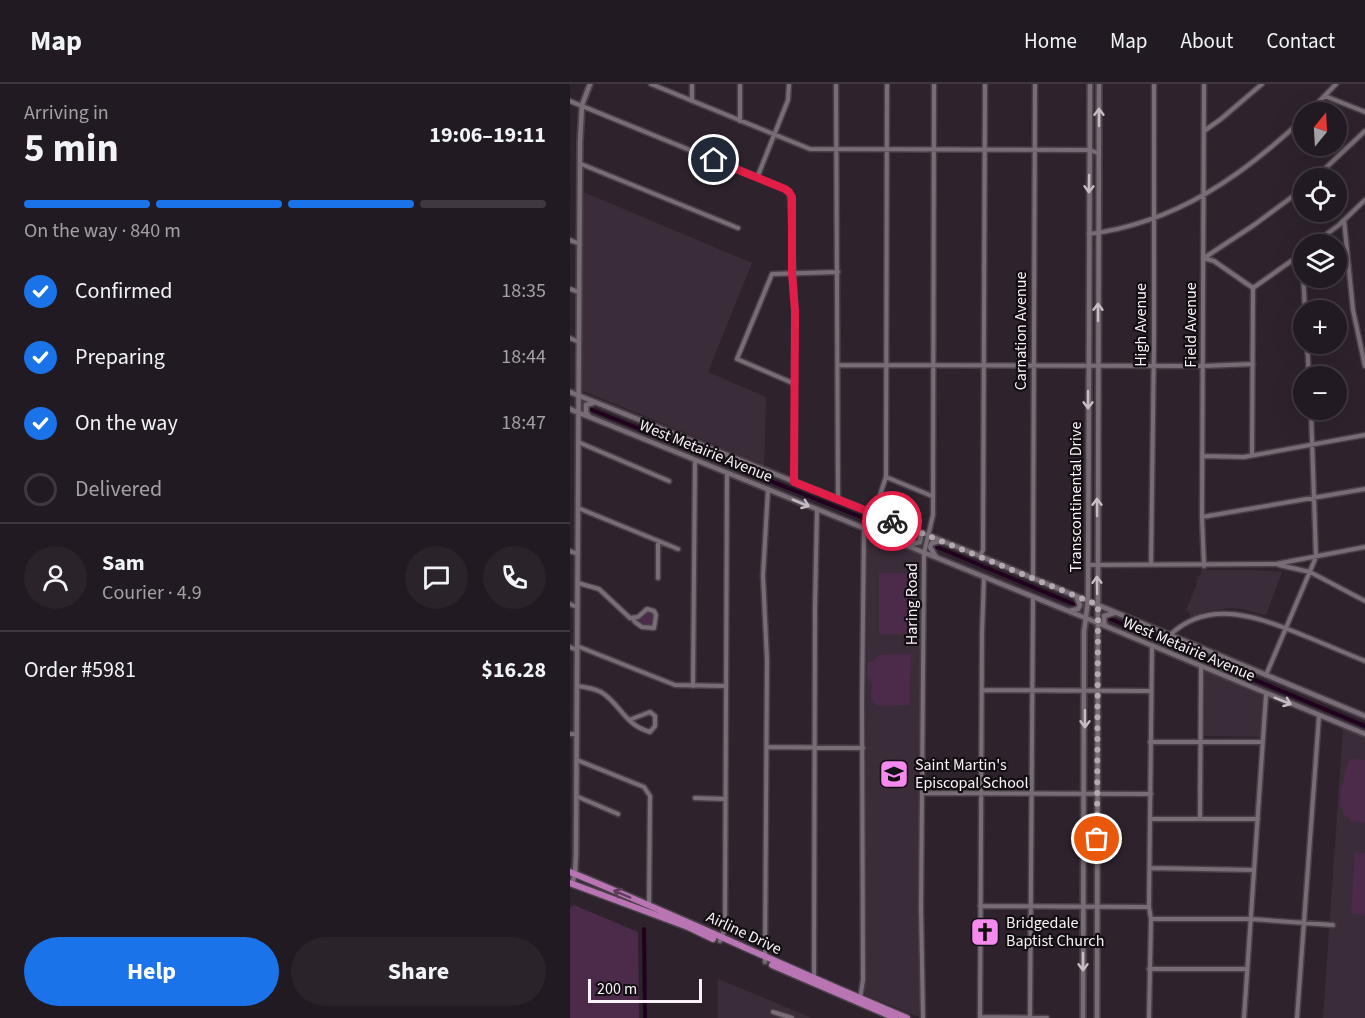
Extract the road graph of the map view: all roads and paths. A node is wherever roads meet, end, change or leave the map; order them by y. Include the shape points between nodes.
1 (590, 84) edge
2 (651, 84) edge
3 (692, 84) edge
4 (740, 84) edge
5 (789, 84) edge
6 (836, 84) edge
7 (887, 84) edge
8 (934, 84) edge
9 (985, 84) edge
10 (1035, 84) edge
11 (1090, 84) edge
12 (1099, 84) edge
13 (1154, 84) edge
14 (1204, 84) edge
15 (1262, 84) edge
16 (1336, 84) edge
17 (1325, 96) junction
18 (570, 101) edge
19 (692, 101) junction
20 (1319, 102) edge
21 (582, 105) junction
22 (1365, 112) edge
23 (740, 121) junction
24 (1293, 128) edge
25 (1204, 131) junction
26 (1365, 131) edge
27 (775, 135) junction
28 (836, 149) junction
29 (887, 150) junction
30 (933, 150) junction
31 (984, 150) junction
32 (1090, 150) junction
33 (1034, 151) junction
34 (1098, 153) junction
35 (581, 164) junction
36 (1326, 168) edge
37 (758, 178) junction
38 (1204, 196) junction
39 (1293, 196) edge
40 (1365, 200) edge
41 (1089, 211) junction
42 (1098, 211) junction
43 (1347, 217) edge
44 (1154, 220) junction
45 (1341, 222) edge
46 (1344, 222) edge
47 (738, 228) dead end
48 (1098, 233) junction
49 (1089, 234) junction
50 (1326, 234) edge
51 (570, 240) edge
52 (580, 244) junction
53 (1203, 258) junction
54 (1293, 260) edge
55 (838, 272) junction
56 (792, 273) junction
57 (1253, 288) junction
58 (570, 289) edge
59 (579, 292) junction
60 (570, 338) edge
61 (579, 342) junction
62 (1253, 364) junction
63 (839, 365) junction
64 (886, 366) junction
65 (933, 366) junction
66 (984, 366) junction
67 (1088, 366) junction
68 (1098, 366) junction
69 (1153, 366) junction
70 (1203, 366) junction
71 (1365, 366) edge
72 (1033, 367) junction
73 (795, 384) junction
74 (570, 393) edge
75 (579, 395) junction
76 (571, 398) edge
77 (604, 406) junction
78 (570, 409) edge
79 (578, 412) junction
80 (591, 417) junction
81 (1312, 420) edge
82 (1365, 435) edge
83 (578, 442) junction
84 (1313, 444) junction
85 (1252, 455) junction
86 (1202, 456) junction
87 (695, 460) junction
88 (727, 473) junction
89 (886, 477) junction
90 (669, 481) dead end
91 (794, 482) junction
92 (768, 489) junction
93 (1365, 489) edge
94 (932, 496) junction
95 (1316, 498) junction
96 (838, 499) junction
97 (578, 508) junction
98 (817, 510) junction
99 (874, 513) junction
100 (1202, 517) junction
101 (864, 529) junction
102 (917, 531) junction
103 (928, 536) junction
104 (658, 541) junction
105 (943, 542) junction
106 (902, 544) junction
107 (1365, 547) edge
108 (678, 549) dead end
109 (570, 551) edge
110 (924, 553) junction
111 (578, 554) junction
112 (980, 556) junction
113 (1316, 556) junction
114 (939, 559) junction
115 (1276, 564) junction
116 (1088, 565) junction
117 (1097, 565) junction
118 (1151, 565) junction
119 (1204, 566) junction
120 (1310, 572) junction
121 (984, 577) junction
122 (658, 578) dead end
123 (1033, 578) junction
124 (578, 583) junction
125 (1073, 595) junction
126 (1033, 597) junction
127 (1088, 601) junction
128 (1365, 601) edge
129 (570, 604) edge
130 (1098, 605) junction
131 (577, 607) junction
132 (1067, 611) junction
133 (1119, 614) junction
134 (633, 619) junction
135 (1086, 619) junction
136 (1098, 623) junction
137 (1108, 628) junction
138 (1286, 628) junction
139 (1170, 635) junction
140 (1152, 646) junction
141 (570, 647) edge
142 (577, 648) junction
143 (1365, 661) edge
144 (1201, 667) junction
145 (1266, 675) junction
146 (577, 686) junction
147 (693, 686) junction
148 (726, 686) junction
149 (982, 690) junction
150 (1031, 691) junction
151 (1084, 691) junction
152 (1098, 691) junction
153 (1150, 691) junction
154 (1266, 695) junction
155 (1319, 716) junction
156 (1365, 716) edge
157 (629, 720) junction
158 (570, 734) edge
159 (577, 734) junction
160 (1365, 734) edge
161 (1200, 741) junction
162 (1150, 742) junction
163 (1263, 742) junction
164 (767, 747) junction
165 (863, 748) junction
166 (814, 749) junction
167 (577, 760) junction
168 (923, 793) junction
169 (981, 794) junction
170 (1031, 794) junction
171 (1084, 794) junction
172 (1151, 794) junction
173 (1098, 795) junction
174 (576, 796) junction
175 (695, 798) dead end
176 (725, 799) junction
177 (618, 814) dead end
178 (1151, 819) junction
179 (1200, 819) junction
180 (1258, 819) junction
181 (1150, 868) junction
182 (1254, 870) junction
183 (573, 873) edge
184 (571, 885) edge
185 (649, 905) junction
186 (980, 906) junction
187 (1030, 906) junction
188 (1083, 906) junction
189 (1097, 906) junction
190 (1149, 907) junction
191 (648, 913) junction
192 (1151, 919) junction
193 (1251, 919) junction
194 (1304, 922) junction
195 (1333, 925) dead end
196 (721, 940) junction
197 (766, 960) junction
198 (1149, 969) junction
199 (1247, 969) junction
200 (814, 982) junction
201 (860, 1001) junction
202 (773, 1012) dead end
203 (792, 1018) edge
204 (895, 1018) edge
205 (907, 1018) edge
206 (923, 1018) edge
207 (980, 1018) edge
208 (1030, 1018) edge
209 (1047, 1018) edge
210 (1083, 1018) edge
211 (1097, 1018) edge
212 (1149, 1018) edge
213 (1244, 1018) edge
214 (1297, 1018) edge

1 - 21 street
2 - 19 street
3 - 19 street
4 - 23 street
5 - 27 street via 788,100
6 - 28 street
7 - 29 street
8 - 30 street, Haring Road
9 - 31 street
10 - 33 street, Carnation Avenue
11 - 32 street, Transcontinental Drive
34 -> 12 street, Transcontinental Drive
13 - 44 street, High Avenue
14 - 25 street, Field Avenue
15 - 25 street
16 - 17 street
17 - 20 street
17 - 22 street
18 - 21 street
19 - 23 street
21 - 35 street
21 - 37 street
23 - 27 street
24 - 38 street via 1252,163
25 - 38 street, Field Avenue
26 - 36 street
27 - 28 street via 810,149
27 - 37 street
28 - 29 street
28 - 55 street
29 - 30 street
29 - 64 street
30 - 31 street
30 - 65 street, Haring Road
31 - 33 street
31 - 66 street
32 - 33 street
32 - 34 street
32 -> 41 street, Transcontinental Drive
33 - 72 street, Carnation Avenue
34 - 42 street, Transcontinental Drive
35 - 47 street
35 - 52 street
37 - 56 street via 789,191 792,197
38 - 44 street
38 - 53 street, Field Avenue
39 - 53 street
40 - 43 street
41 - 42 street
41 - 49 street, Transcontinental Drive
42 - 48 street, Transcontinental Drive
44 - 48 street
44 - 69 street, High Avenue
45 - 50 street
46 - 71 street via 1353,310
48 - 49 street
68 -> 48 street, Transcontinental Drive
49 - 67 street, Transcontinental Drive
51 - 52 street
52 - 59 street
53 - 57 street via 1214,261
53 - 70 street, Field Avenue
54 - 57 street
55 - 56 street
55 - 63 street
56 - 73 street
56 - 73 street via 772,273 737,359
57 - 62 street
58 - 59 street
59 - 61 street
60 - 61 street
61 - 75 street
62 - 70 street
62 - 85 street
63 - 64 street
63 - 96 street
64 - 65 street
64 - 89 street
65 - 66 street
65 - 94 street, Haring Road
66 - 72 street
66 - 112 street
67 - 68 street
67 - 72 street
67 -> 116 street, Transcontinental Drive
68 - 69 street
117 -> 68 street, Transcontinental Drive
69 - 70 street
69 - 118 street, High Avenue
70 - 86 street, Field Avenue
72 - 123 street, Carnation Avenue
73 - 91 street
74 - 75 street, West Metairie Avenue
74 - 76 street
75 - 77 street, West Metairie Avenue
75 - 79 street
77 - 80 street via 588,403 586,412
77 - 91 street, West Metairie Avenue
78 - 79 street, West Metairie Avenue
79 - 80 street, West Metairie Avenue
79 - 83 street
80 - 87 street, West Metairie Avenue
81 - 84 street
82 - 84 street
83 - 90 street
83 - 97 street
84 - 85 street
84 - 95 street
85 - 86 street
86 - 100 street, Field Avenue
87 - 88 street, West Metairie Avenue
87 - 147 street
88 - 92 street, West Metairie Avenue
88 - 148 street
89 - 94 street
89 - 99 street
91 - 96 street, West Metairie Avenue
92 -> 98 street, West Metairie Avenue
92 - 164 street via 763,576
93 - 95 street
94 - 103 street, Haring Road
95 - 100 street
95 - 113 street
96 - 99 street, West Metairie Avenue
97 - 104 street
97 - 111 street
98 - 101 street, West Metairie Avenue
98 - 166 street
99 - 102 street, West Metairie Avenue
100 - 119 street, Field Avenue
101 - 106 street, West Metairie Avenue
101 - 165 street
102 - 103 street, West Metairie Avenue
102 - 106 street via 920,542
103 - 105 street, West Metairie Avenue
103 - 110 street, Haring Road
104 - 108 street
104 - 122 street
105 - 112 street, West Metairie Avenue
105 - 114 street via 936,540 930,547
106 - 110 street, West Metairie Avenue
107 - 113 street
109 - 111 street
110 - 114 street, West Metairie Avenue
110 - 168 street, Haring Road
111 - 124 street
112 - 123 street, West Metairie Avenue
113 - 115 street
113 - 120 street
114 - 121 street, West Metairie Avenue
115 - 119 street
115 - 120 street
116 - 117 street
116 - 127 street, Transcontinental Drive
117 - 118 street
130 -> 117 street, Transcontinental Drive
118 - 119 street
120 - 128 street
120 - 138 street
121 - 126 street, West Metairie Avenue
121 - 149 street
123 - 125 street, West Metairie Avenue
124 - 131 street
124 - 134 street via 599,589
125 - 127 street, West Metairie Avenue
125 - 132 street via 1080,605 1075,611
126 - 132 street, West Metairie Avenue
126 - 150 street
127 - 130 street, West Metairie Avenue
127 - 135 street, Transcontinental Drive
129 - 131 street
130 - 133 street, West Metairie Avenue
130 - 136 street, Transcontinental Drive
131 - 142 street
132 - 135 street, West Metairie Avenue
133 - 137 street via 1110,612 1104,616
133 - 139 street, West Metairie Avenue
134 - 134 street via 649,629 654,628 656,615 647,609
135 - 136 street, West Metairie Avenue
135 - 151 street, Transcontinental Drive
136 - 137 street, West Metairie Avenue
136 - 152 street, Transcontinental Drive
137 - 140 street, West Metairie Avenue
138 - 139 street via 1242,614 1215,614 1189,622
138 - 143 street
138 - 145 street
139 - 145 street, West Metairie Avenue
140 - 144 street, West Metairie Avenue
140 - 153 street
141 - 142 street
142 - 146 street
142 - 147 street via 675,685
144 - 154 street, West Metairie Avenue
144 - 161 street
145 - 156 street, West Metairie Avenue
146 - 157 street via 602,693
146 - 159 street
147 - 148 street
148 - 176 street
149 - 150 street
149 - 169 street
150 - 151 street
150 - 170 street
151 - 152 street
151 -> 171 street, Transcontinental Drive
152 - 153 street
152 - 173 street, Transcontinental Drive
153 - 162 street
154 -> 155 street, West Metairie Avenue
154 - 163 street
155 - 160 street, West Metairie Avenue
155 - 194 street
157 - 157 street via 650,711 655,716 655,726 650,732
158 - 159 street
159 - 167 street
161 - 162 street
161 - 163 street
161 - 179 street
162 - 172 street
163 - 180 street
164 - 166 street
164 - 197 street
165 - 166 street
165 - 201 street
166 - 200 street
167 - 174 street
167 - 185 street via 648,791
168 - 169 street
168 - 206 street, Haring Road
169 - 170 street
169 - 186 street
170 - 171 street
170 - 187 street
171 - 173 street
171 - 188 street, Transcontinental Drive
172 - 173 street
172 - 178 street
173 - 189 street, Transcontinental Drive
174 - 177 street
174 - 183 street
175 - 176 street
176 - 196 street via 725,928
178 - 179 street
178 - 181 street
179 - 180 street
180 - 182 street
181 - 182 street
181 - 190 street
182 - 193 street
183 - 184 street
185 -> 183 highway, Airline Drive
184 - 191 highway, Airline Drive
185 - 191 street
185 - 196 highway, Airline Drive
186 - 187 street
186 - 207 street
187 - 188 street
187 - 208 street
188 - 189 street
188 -> 210 street, Transcontinental Drive
189 - 190 street
189 - 211 street, Transcontinental Drive
190 - 192 street
191 - 196 highway, Airline Drive
192 - 193 street
192 - 198 street
193 - 194 street
193 - 199 street
194 - 195 street
194 - 214 street
196 - 197 highway, Airline Drive
197 - 200 highway, Airline Drive
198 - 199 street
198 - 212 street
199 - 213 street
200 - 201 highway, Airline Drive
201 - 204 highway, Airline Drive
201 - 205 highway, Airline Drive
202 - 203 street
207 - 208 street
208 - 209 street

